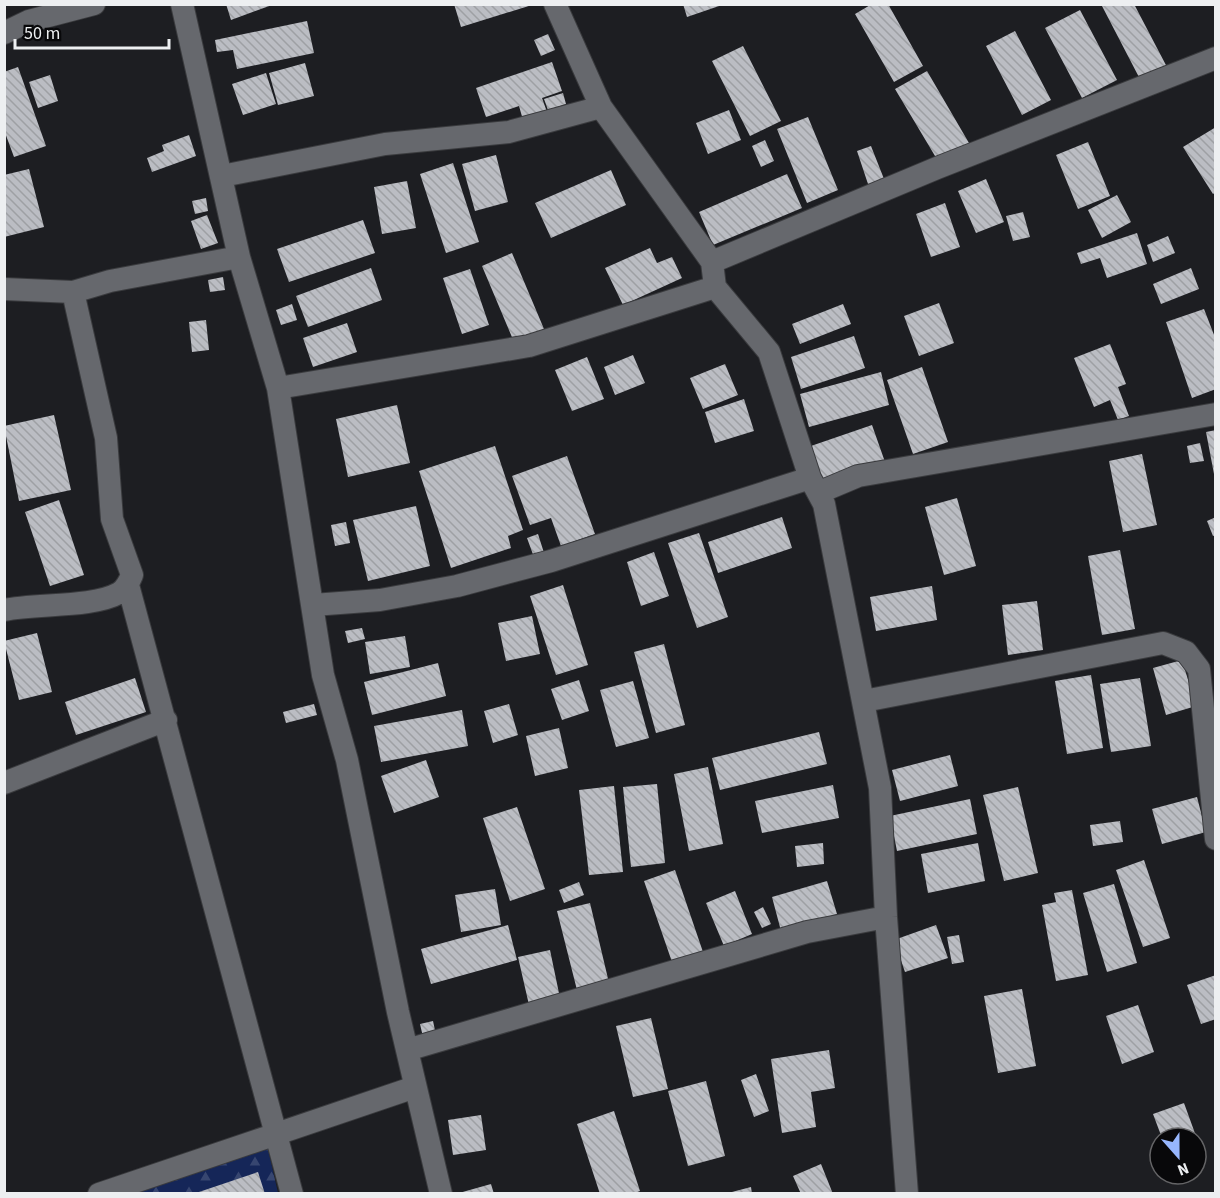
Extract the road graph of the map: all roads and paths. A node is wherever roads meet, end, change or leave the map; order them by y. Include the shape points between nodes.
1 (94, 4) edge
2 (182, 4) edge
3 (555, 4) edge
4 (71, 7) edge
5 (4, 33) edge
6 (1215, 58) edge
7 (601, 107) junction
8 (222, 176) junction
9 (239, 257) junction
10 (712, 262) junction
11 (715, 287) junction
12 (4, 289) edge
13 (74, 292) junction
14 (278, 388) junction
15 (1215, 414) edge
16 (815, 485) junction
17 (128, 585) junction
18 (313, 605) junction
19 (4, 610) edge
20 (864, 701) junction
21 (166, 720) junction
22 (1212, 754) edge
23 (4, 783) edge
24 (1215, 839) edge
25 (886, 917) junction
26 (407, 1050) junction
27 (415, 1087) junction
28 (276, 1134) junction
29 (99, 1194) edge
30 (292, 1194) edge
31 (441, 1194) edge
32 (907, 1194) edge

1 - 4 street
2 - 8 street
3 - 7 street
4 - 5 street
6 - 10 street
7 - 8 street via 509,132 385,144
7 - 10 street
8 - 9 street
9 - 13 street via 110,281
9 - 14 street
10 - 11 street
11 - 14 street via 529,346
11 - 16 street via 769,352
12 - 13 street
13 - 17 street via 106,438 112,519 132,574
14 - 18 street
15 - 16 street
16 - 18 street via 457,586 380,600
16 - 20 street via 832,538
17 - 19 street via 120,593 101,600
17 - 21 street
18 - 26 street via 323,675 347,760
20 - 22 street via 1162,643 1185,652 1199,669
20 - 25 street via 880,788
21 - 23 street
21 - 28 street
22 - 24 street
25 - 26 street via 807,932
25 - 32 street
26 - 27 street
27 - 28 street
27 - 31 street
28 - 29 street
28 - 30 street

